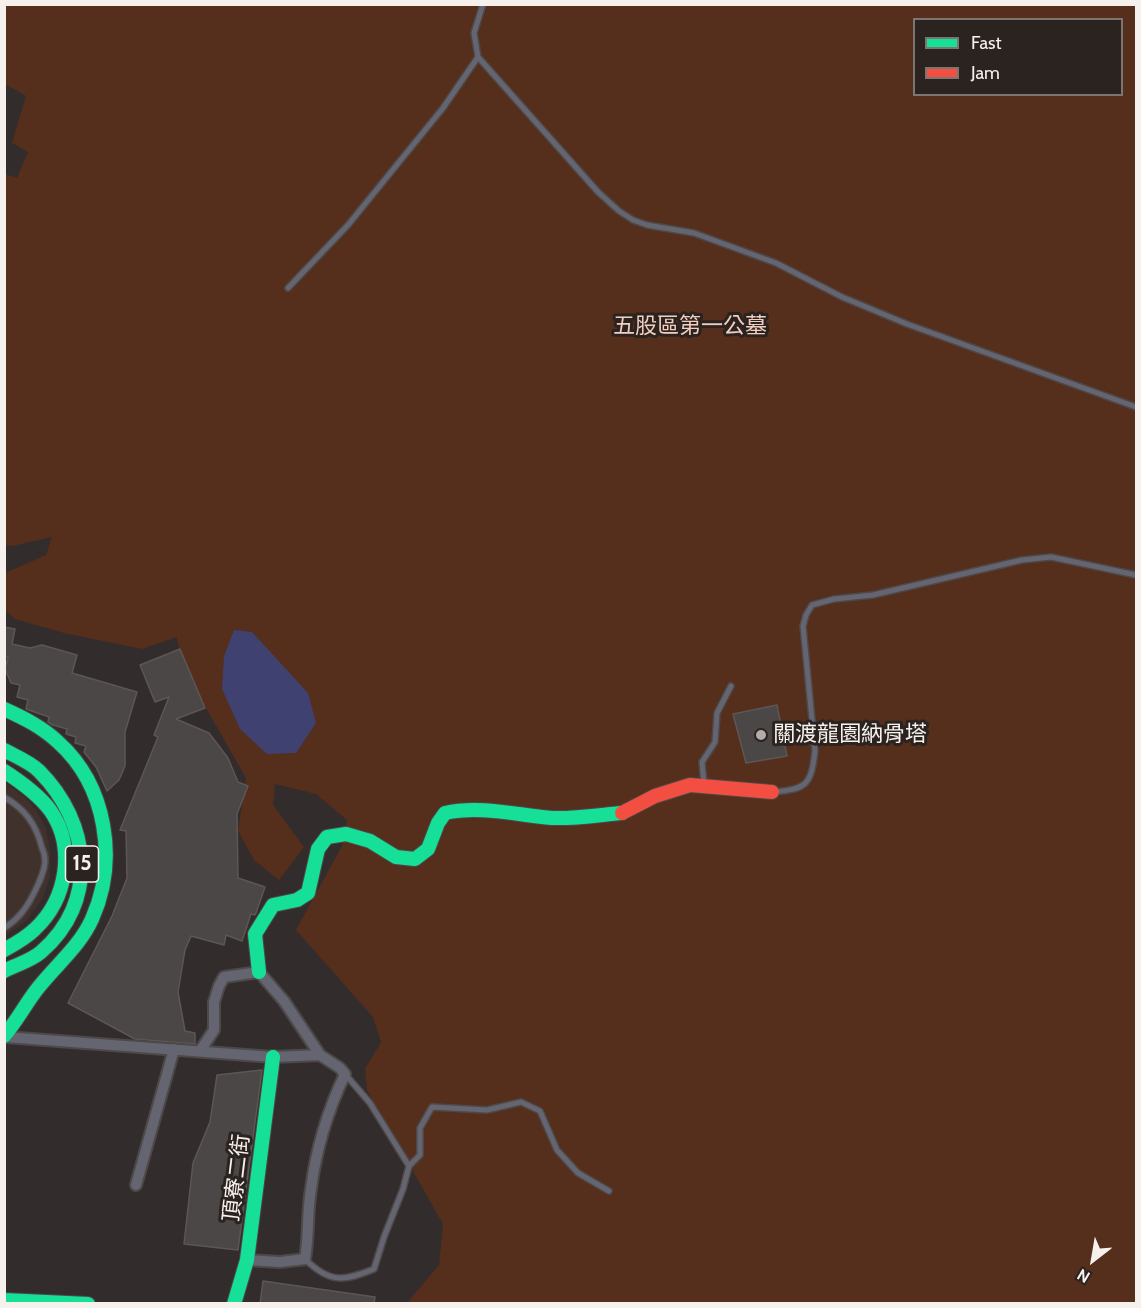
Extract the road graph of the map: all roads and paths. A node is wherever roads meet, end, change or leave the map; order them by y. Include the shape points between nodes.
1 (483, 4) edge
2 (478, 57) junction
3 (288, 288) dead end
4 (1137, 407) edge
5 (1137, 575) edge
6 (731, 686) dead end
7 (4, 710) edge
8 (4, 750) edge
9 (4, 771) edge
10 (704, 786) junction
11 (771, 792) joint
12 (4, 796) edge
13 (4, 928) edge
14 (4, 950) edge
15 (4, 971) edge
16 (259, 972) junction
17 (5, 1037) edge
18 (174, 1049) junction
19 (200, 1051) junction
20 (320, 1054) junction
21 (273, 1057) junction
22 (345, 1074) junction
23 (408, 1166) junction
24 (136, 1185) dead end
25 (609, 1191) dead end
26 (305, 1259) junction
27 (247, 1260) junction
28 (4, 1300) edge
29 (88, 1304) edge
30 (234, 1304) edge

1 - 2 lane via 474,33
2 - 3 lane via 443,108 348,225
2 - 4 lane via 598,192 633,220 694,233 776,263 907,324
5 - 11 lane via 1051,557 812,605 804,626 815,751 813,770 796,790
6 - 10 lane via 717,712 715,742 702,762
7 - 17 street via 42,728 76,760 87,775 106,833 100,900 91,921
8 - 15 street, 15 via 34,768 57,788 69,806 78,830 82,876 78,901 55,938 39,954
9 - 14 street via 25,783 44,803 59,826 65,850 65,874 50,913 34,931
10 - 11 street
10 - 16 street via 680,787 623,813 555,818 474,810 444,813 428,849 415,859 396,857 370,841 346,834 327,837 318,849 308,893 297,900 273,904 255,934
12 - 13 lane via 30,818 45,859 41,879 27,907
16 - 19 street via 224,977 214,1002 214,1030
16 - 20 street
17 - 18 street
18 - 19 street
18 - 24 street
19 - 21 street
20 - 21 street
20 - 22 street
21 - 27 street, 頂寮二街
22 - 23 lane via 370,1103
22 - 26 street via 332,1100 316,1159
23 - 25 lane via 420,1155 420,1128 432,1107 487,1110 521,1102 540,1111 556,1150 578,1173
23 - 26 lane via 374,1269 337,1279 318,1271
26 - 27 street
27 - 30 street, 頂寮二街
28 - 29 street

